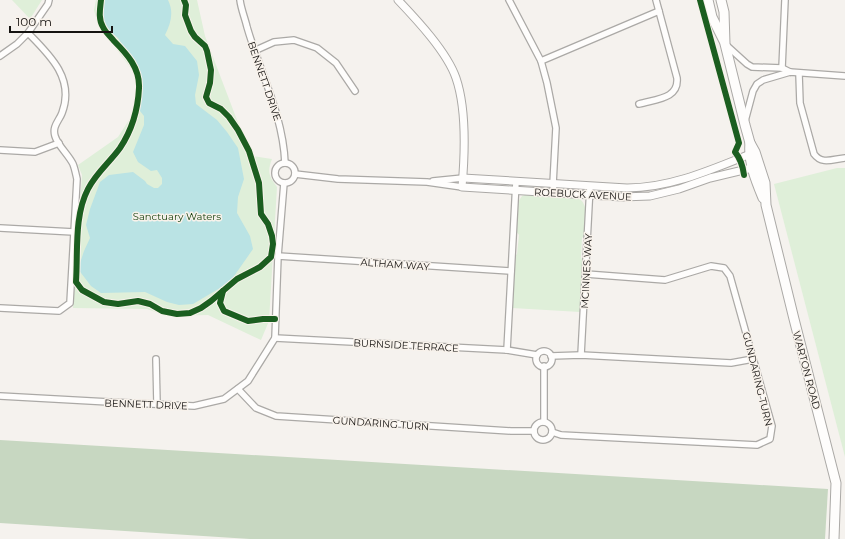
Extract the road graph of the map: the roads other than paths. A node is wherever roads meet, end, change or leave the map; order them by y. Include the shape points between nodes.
1 (49, 0) edge
2 (240, 0) edge
3 (399, 0) edge
4 (509, 0) edge
5 (656, 0) edge
6 (708, 0) edge
7 (721, 0) edge
8 (785, 0) edge
9 (659, 11) junction
10 (28, 33) junction
11 (725, 44) junction
12 (254, 51) junction
13 (0, 56) edge
14 (541, 61) junction
15 (782, 68) junction
16 (790, 72) junction
17 (799, 74) junction
18 (845, 76) edge
19 (355, 91) dead end
20 (639, 104) dead end
21 (745, 125) junction
22 (59, 143) junction
23 (0, 150) edge
24 (752, 153) junction
25 (845, 158) edge
26 (285, 163) junction
27 (756, 167) junction
28 (709, 170) junction
29 (295, 174) junction
30 (463, 178) junction
31 (711, 178) junction
32 (427, 182) junction
33 (516, 182) junction
34 (284, 183) junction
35 (553, 184) junction
36 (590, 186) junction
37 (655, 186) junction
38 (462, 187) junction
39 (516, 190) junction
40 (554, 192) junction
41 (657, 194) junction
42 (589, 195) junction
43 (0, 228) edge
44 (74, 232) junction
45 (278, 256) junction
46 (511, 271) junction
47 (586, 274) junction
48 (0, 308) edge
49 (274, 338) junction
50 (507, 350) junction
51 (537, 355) junction
52 (551, 356) junction
53 (581, 356) junction
54 (156, 359) dead end
55 (753, 359) junction
56 (544, 366) junction
57 (238, 389) junction
58 (0, 396) edge
59 (157, 404) junction
60 (544, 422) junction
61 (534, 431) junction
62 (552, 432) junction
63 (834, 539) edge

1 - 10 street
2 - 12 street, BENNETT DRIVE
3 - 30 street via 425,30 456,76 462,98
4 - 14 street
5 - 9 street
6 - 11 main road, WARTON ROAD via 712,17
7 - 11 main road, WARTON ROAD
8 - 15 street
9 - 14 street
9 - 20 street via 678,85 670,95
10 - 13 street
10 - 22 street via 57,65 64,82 65,103 54,126
11 - 15 street via 747,64
11 - 21 main road, WARTON ROAD
12 - 19 street via 274,42 294,40 317,48 336,63
12 - 26 street, BENNETT DRIVE via 277,113
14 - 35 street via 556,128
15 - 16 street
16 - 17 street
16 - 21 street via 757,84
17 - 18 street
17 - 25 street via 800,103 814,154 818,159 825,161
21 - 24 main road, WARTON ROAD
22 - 23 street via 35,152
22 - 44 street via 73,165 77,179
24 - 27 main road, WARTON ROAD
24 - 28 street, ROEBUCK AVENUE
26 - 29 street via 294,167
26 - 34 street via 276,167 275,174 279,181
27 - 31 street, ROEBUCK AVENUE
27 - 63 main road, WARTON ROAD via 765,183 766,203 836,483
28 - 31 street
28 - 37 street, ROEBUCK AVENUE
29 - 32 street, ROEBUCK AVENUE via 338,179
29 - 34 street via 292,180
30 - 32 street, ROEBUCK AVENUE
30 - 33 street, ROEBUCK AVENUE
30 - 38 street
31 - 41 street, ROEBUCK AVENUE
32 - 38 street, ROEBUCK AVENUE
33 - 35 street, ROEBUCK AVENUE
33 - 39 street
34 - 45 street, BENNETT DRIVE
35 - 36 street, ROEBUCK AVENUE
35 - 40 street
36 - 37 street, ROEBUCK AVENUE
36 - 42 street, MCINNES WAY
37 - 41 street
38 - 39 street, ROEBUCK AVENUE
39 - 40 street, ROEBUCK AVENUE
39 - 46 street
40 - 42 street, ROEBUCK AVENUE
41 - 42 street, ROEBUCK AVENUE via 622,197
42 - 47 street, MCINNES WAY
43 - 44 street
44 - 48 street via 70,303 59,312
45 - 46 street, ALTHAM WAY
45 - 49 street, BENNETT DRIVE
46 - 50 street
47 - 53 street, MCINNES WAY
47 - 55 street, GUNDARING TURN via 665,280 711,266 724,268 730,276
49 - 50 street, BURNSIDE TERRACE
49 - 57 street, BENNETT DRIVE via 248,381
50 - 51 street, BURNSIDE TERRACE
51 - 52 street, BURNSIDE TERRACE via 541,351 546,351
51 - 56 street via 537,363
52 - 53 street, BURNSIDE TERRACE
52 - 56 street via 549,364
53 - 55 street, BURNSIDE TERRACE via 731,363
54 - 59 street
55 - 62 street, GUNDARING TURN via 772,426 770,439 758,445 561,435
56 - 60 street
57 - 59 street, BENNETT DRIVE via 224,399 194,406
57 - 61 street, GUNDARING TURN via 256,408 276,416
58 - 59 street, BENNETT DRIVE
60 - 61 street via 537,425
60 - 62 street via 550,425
61 - 62 street, GUNDARING TURN via 537,438 543,440

